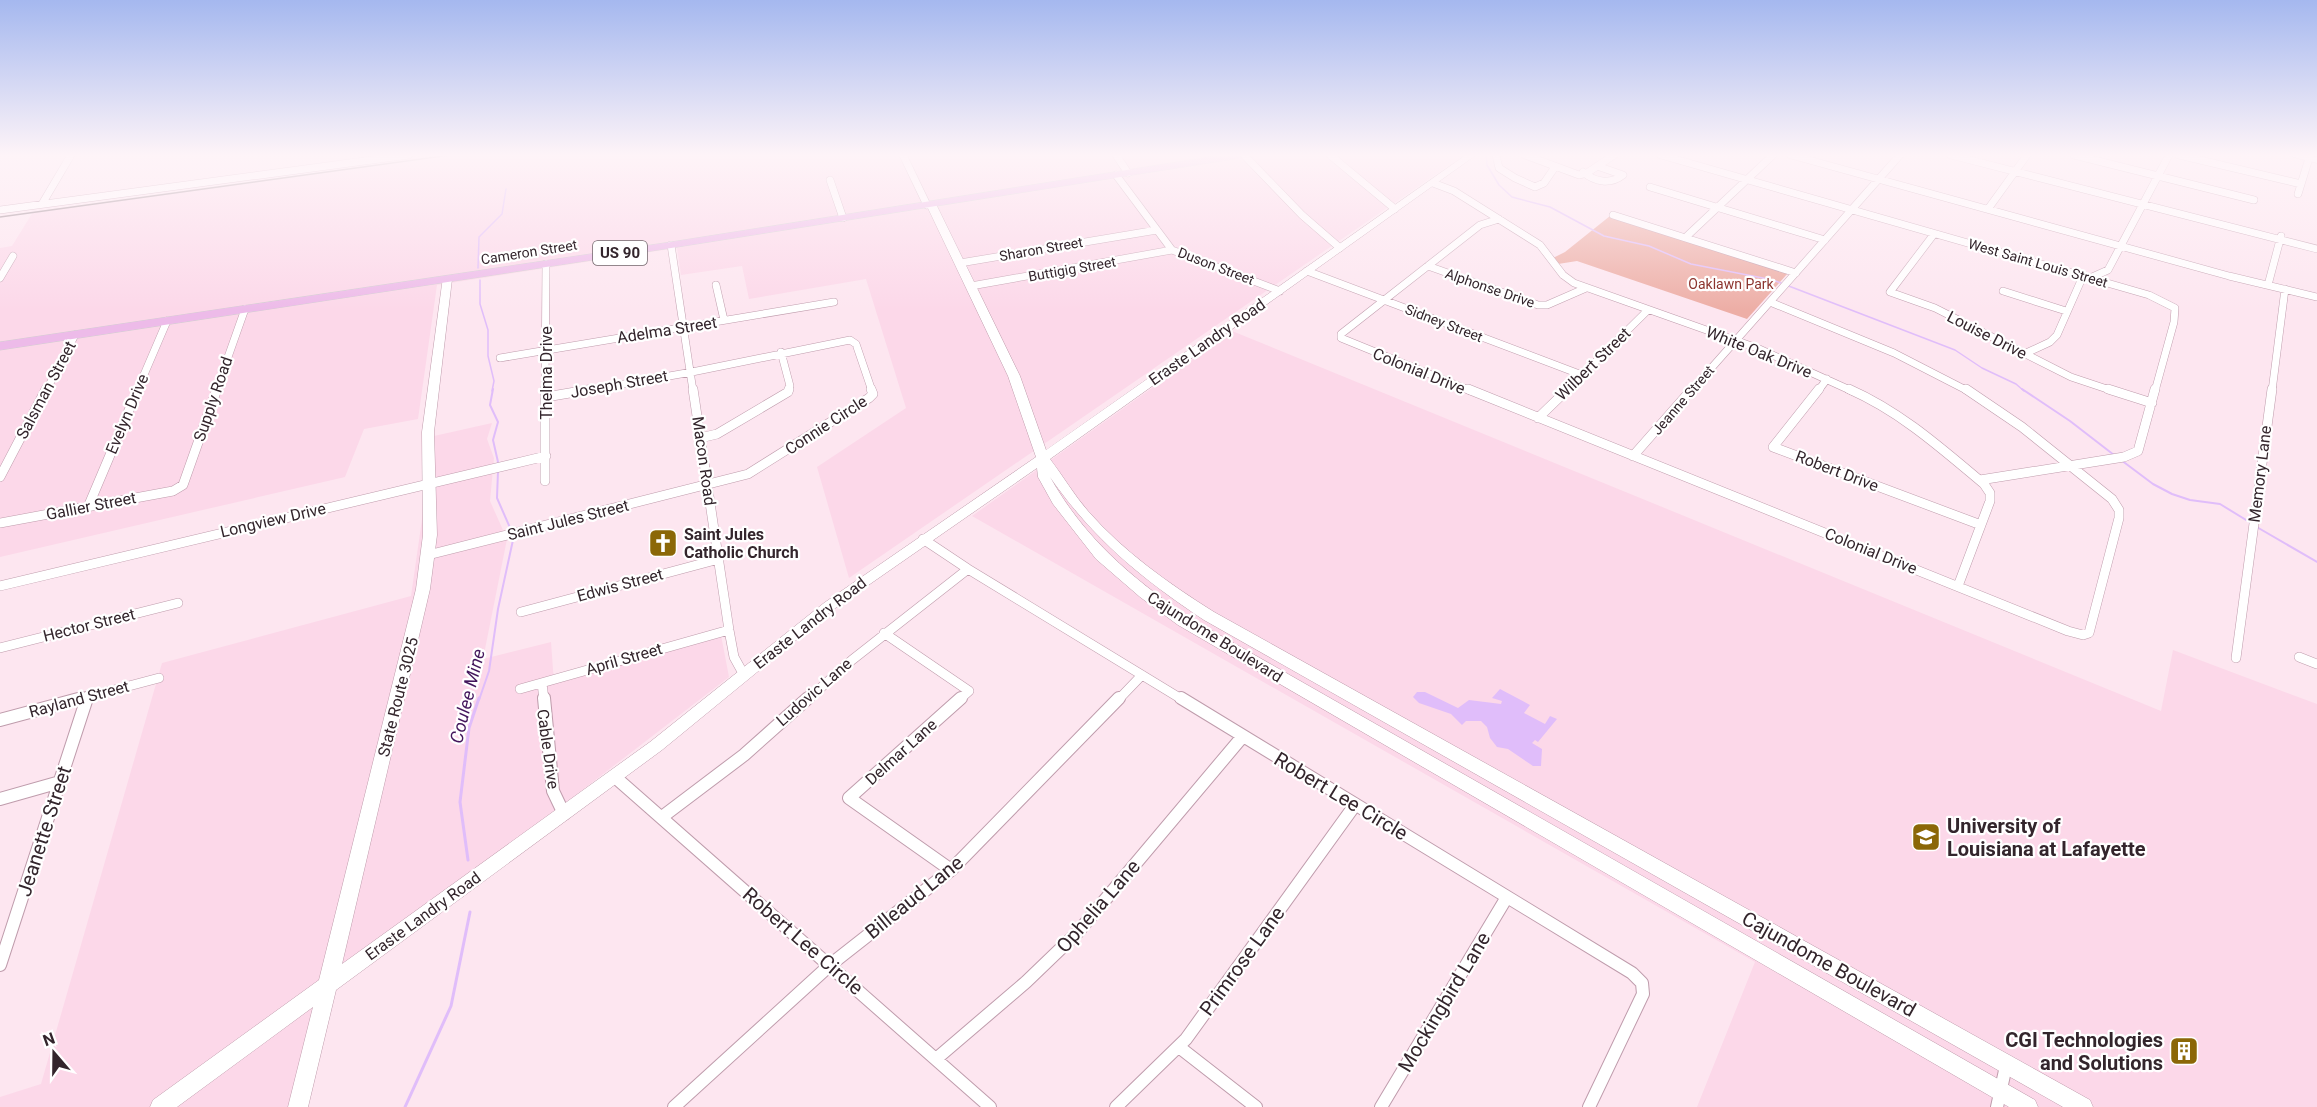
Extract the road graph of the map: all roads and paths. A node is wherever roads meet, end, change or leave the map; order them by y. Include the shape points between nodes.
1 (23, 207) edge
2 (839, 207) edge
3 (913, 207) edge
4 (930, 207) edge
5 (1140, 207) edge
6 (1294, 207) edge
7 (1390, 207) edge
8 (1398, 207) edge
9 (1480, 207) edge
10 (1714, 207) edge
11 (1840, 207) edge
12 (1855, 207) edge
13 (1989, 207) edge
14 (2142, 207) edge
15 (2158, 207) edge
16 (1718, 208) junction
17 (1395, 209) junction
18 (0, 210) edge
19 (1852, 210) junction
20 (1613, 215) dead end
21 (843, 218) junction
22 (1498, 219) junction
23 (1157, 230) junction
24 (1935, 234) junction
25 (1686, 237) junction
26 (2281, 238) junction
27 (1825, 240) junction
28 (2122, 243) junction
29 (671, 245) junction
30 (2317, 247) edge
31 (1340, 248) junction
32 (1172, 249) junction
33 (13, 256) dead end
34 (960, 263) junction
35 (546, 264) junction
36 (1428, 266) junction
37 (1307, 271) junction
38 (1796, 273) junction
39 (2087, 277) junction
40 (0, 278) edge
41 (447, 279) junction
42 (716, 285) dead end
43 (2268, 285) junction
44 (970, 286) junction
45 (1586, 288) junction
46 (2284, 290) junction
47 (1280, 291) junction
48 (2003, 291) dead end
49 (2317, 297) edge
50 (1383, 300) junction
51 (834, 302) dead end
52 (1770, 302) junction
53 (244, 309) junction
54 (1648, 310) junction
55 (2066, 310) junction
56 (724, 320) junction
57 (167, 321) junction
58 (684, 327) junction
59 (75, 334) junction
60 (1735, 341) junction
61 (0, 346) edge
62 (546, 350) junction
63 (781, 352) junction
64 (2024, 354) junction
65 (500, 358) dead end
66 (692, 372) junction
67 (1581, 375) junction
68 (1827, 379) junction
69 (546, 397) junction
70 (2152, 403) junction
71 (1538, 418) junction
72 (700, 438) junction
73 (546, 456) junction
74 (1633, 456) junction
75 (1043, 458) junction
76 (2070, 466) junction
77 (0, 477) edge
78 (1980, 480) junction
79 (545, 481) dead end
80 (429, 483) junction
81 (707, 484) junction
82 (181, 487) joint
83 (88, 507) junction
84 (0, 523) edge
85 (1981, 525) junction
86 (923, 539) junction
87 (428, 555) junction
88 (719, 558) junction
89 (968, 569) junction
90 (0, 586) edge
91 (1958, 586) junction
92 (178, 603) dead end
93 (521, 612) dead end
94 (729, 630) junction
95 (884, 633) junction
96 (0, 648) edge
97 (2299, 657) dead end
98 (2236, 658) dead end
99 (2317, 664) edge
100 (744, 675) junction
101 (1142, 675) junction
102 (159, 678) dead end
103 (542, 683) junction
104 (520, 689) dead end
105 (88, 696) junction
106 (1356, 699) junction
107 (1343, 713) junction
108 (0, 720) edge
109 (1243, 736) junction
110 (615, 777) junction
111 (60, 782) junction
112 (0, 800) edge
113 (1355, 805) junction
114 (564, 813) junction
115 (662, 817) junction
116 (1576, 822) junction
117 (1564, 840) junction
118 (951, 870) junction
119 (1507, 897) junction
120 (0, 965) edge
121 (830, 965) junction
122 (328, 986) junction
123 (1179, 1047) junction
124 (936, 1059) junction
125 (2006, 1066) junction
126 (1999, 1099) edge
127 (160, 1107) edge
128 (298, 1107) edge
129 (674, 1107) edge
130 (990, 1107) edge
131 (1116, 1107) edge
132 (1256, 1107) edge
133 (1381, 1107) edge
134 (1589, 1107) edge
135 (2028, 1107) edge
136 (2083, 1107) edge

1 - 18 street
2 - 21 street
3 - 21 main road, Cameron Street / US 90
4 - 34 street, Cajundome Boulevard
5 - 23 street, Duson Street
6 - 31 street
7 - 17 street
8 - 17 street, Eraste Landry Road
9 - 22 street, White Oak Drive
10 - 16 street
11 - 19 street, West Saint Louis Street
12 - 19 street, Jeanne Street
13 - 28 street
14 - 28 street
15 - 26 street
16 - 25 street
16 - 27 street
17 - 31 street, Eraste Landry Road
19 - 24 street, West Saint Louis Street
19 - 27 street, Jeanne Street
20 - 25 street
21 - 29 main road, Cameron Street / US 90
22 - 36 street, Colonial Drive via 1480,225
22 - 45 street, White Oak Drive via 1539,245 1563,275
23 - 32 street, Duson Street
23 - 34 street, Sharon Street
24 - 39 street, West Saint Louis Street
24 - 64 street, Louise Drive via 1890,292 1935,308
25 - 38 street
26 - 30 street
26 - 43 street
27 - 38 street, Jeanne Street
28 - 39 street via 2105,274
28 - 43 street
29 - 35 main road, Cameron Street / US 90
29 - 58 street, Macon Road
31 - 37 street, Eraste Landry Road
32 - 44 street, Buttigig Street
32 - 47 street, Duson Street
33 - 40 street
34 - 44 street, Cajundome Boulevard
35 - 41 main road, Cameron Street / US 90
35 - 62 street, Thelma Drive
36 - 45 street, Alphonse Drive via 1538,305
36 - 50 street, Colonial Drive
37 - 47 street, Eraste Landry Road
37 - 50 street, Sidney Street
38 - 52 street, Jeanne Street
39 - 55 street
39 - 70 street, West Saint Louis Street via 2160,299 2176,312
41 - 53 main road, Cameron Street / US 90
41 - 80 street, State Route 3025 via 429,411
42 - 56 street
43 - 46 street
44 - 75 street, Cajundome Boulevard via 1014,376
45 - 54 street, White Oak Drive
46 - 49 street
46 - 98 street, Memory Lane
47 - 75 street, Eraste Landry Road
48 - 55 street
50 - 67 street, Sidney Street
50 - 71 street, Colonial Drive via 1341,338
51 - 56 street, Adelma Street
52 - 60 street, Jeanne Street
52 - 76 street, Colonial Drive via 1949,380 2008,417
53 - 57 main road, Cameron Street / US 90
53 - 82 street, Supply Road via 186,482
54 - 60 street, White Oak Drive
54 - 67 street, Wilbert Street
55 - 64 street via 2053,340
56 - 58 street, Adelma Street
57 - 59 main road, Cameron Street / US 90
57 - 83 street, Evelyn Drive
58 - 62 street, Adelma Street
58 - 66 street, Macon Road
59 - 61 main road, Cameron Street / US 90
59 - 77 street, Salsman Street
60 - 68 street, White Oak Drive
60 - 74 street, Jeanne Street
62 - 65 street, Adelma Street
62 - 69 street, Thelma Drive
63 - 66 street, Connie Circle
63 - 72 street via 790,386 788,392 717,434
63 - 81 street, Connie Circle via 852,340 872,396 754,471
64 - 70 street, Louise Drive via 2071,377
66 - 69 street, Joseph Street
66 - 72 street, Macon Road
67 - 71 street, Wilbert Street
68 - 78 street, White Oak Drive via 1899,415
68 - 85 street, Robert Drive via 1773,447
69 - 73 street, Thelma Drive
70 - 76 street via 2138,451
71 - 74 street, Colonial Drive
72 - 81 street, Macon Road
73 - 79 street, Thelma Drive
73 - 80 street, Longview Drive
74 - 91 street, Colonial Drive
75 - 86 street, Eraste Landry Road
75 - 106 street, Cajundome Boulevard via 1092,524 1160,582 1209,616
75 - 107 street, Cajundome Boulevard via 1044,477 1059,504 1092,547 1120,574 1183,621
76 - 78 street
76 - 91 street, Colonial Drive via 2112,499 2119,510 2089,633 2068,631
78 - 85 street via 1991,497
80 - 87 street, State Route 3025
80 - 90 street, Longview Drive
81 - 87 street, Saint Jules Street
81 - 88 street, Macon Road
82 - 83 street, Gallier Street
83 - 84 street, Gallier Street
85 - 91 street
86 - 89 street, Robert Lee Circle
86 - 100 street, Eraste Landry Road via 829,606
87 - 122 street, State Route 3025 via 416,621
88 - 93 street, Edwis Street
88 - 94 street, Macon Road
89 - 95 street, Ludovic Lane
89 - 101 street, Robert Lee Circle
92 - 96 street, Hector Street
94 - 100 street, Macon Road via 734,657
94 - 103 street, April Street
95 - 115 street, Ludovic Lane via 744,755
95 - 118 street, Delmar Lane via 969,691 849,798
97 - 99 street
100 - 110 street, Eraste Landry Road
101 - 109 street, Robert Lee Circle
101 - 118 street, Billeaud Lane
102 - 105 street, Rayland Street
103 - 104 street, April Street
103 - 114 street, Cable Drive via 553,791
105 - 108 street, Rayland Street
105 - 111 street, Jeanette Street
106 - 107 street
106 - 116 street, Cajundome Boulevard
107 - 117 street, Cajundome Boulevard
109 - 113 street, Robert Lee Circle
109 - 124 street, Ophelia Lane via 1070,940
110 - 114 street, Eraste Landry Road
110 - 115 street, Robert Lee Circle
111 - 112 street
111 - 120 street, Jeanette Street
113 - 119 street, Robert Lee Circle
113 - 123 street, Primrose Lane
114 - 122 street, Eraste Landry Road
115 - 121 street, Robert Lee Circle
116 - 117 street
116 - 125 street, Cajundome Boulevard
117 - 126 street, Cajundome Boulevard
118 - 121 street, Billeaud Lane
119 - 133 street, Mockingbird Lane
119 - 134 street, Robert Lee Circle via 1632,973 1642,983 1643,994
121 - 124 street, Robert Lee Circle
121 - 129 street, Billeaud Lane
122 - 127 street, Eraste Landry Road
122 - 128 street, State Route 3025
123 - 131 street, Primrose Lane
123 - 132 street
124 - 130 street, Robert Lee Circle
125 - 126 street
125 - 136 street, Cajundome Boulevard
126 - 135 street, Cajundome Boulevard

